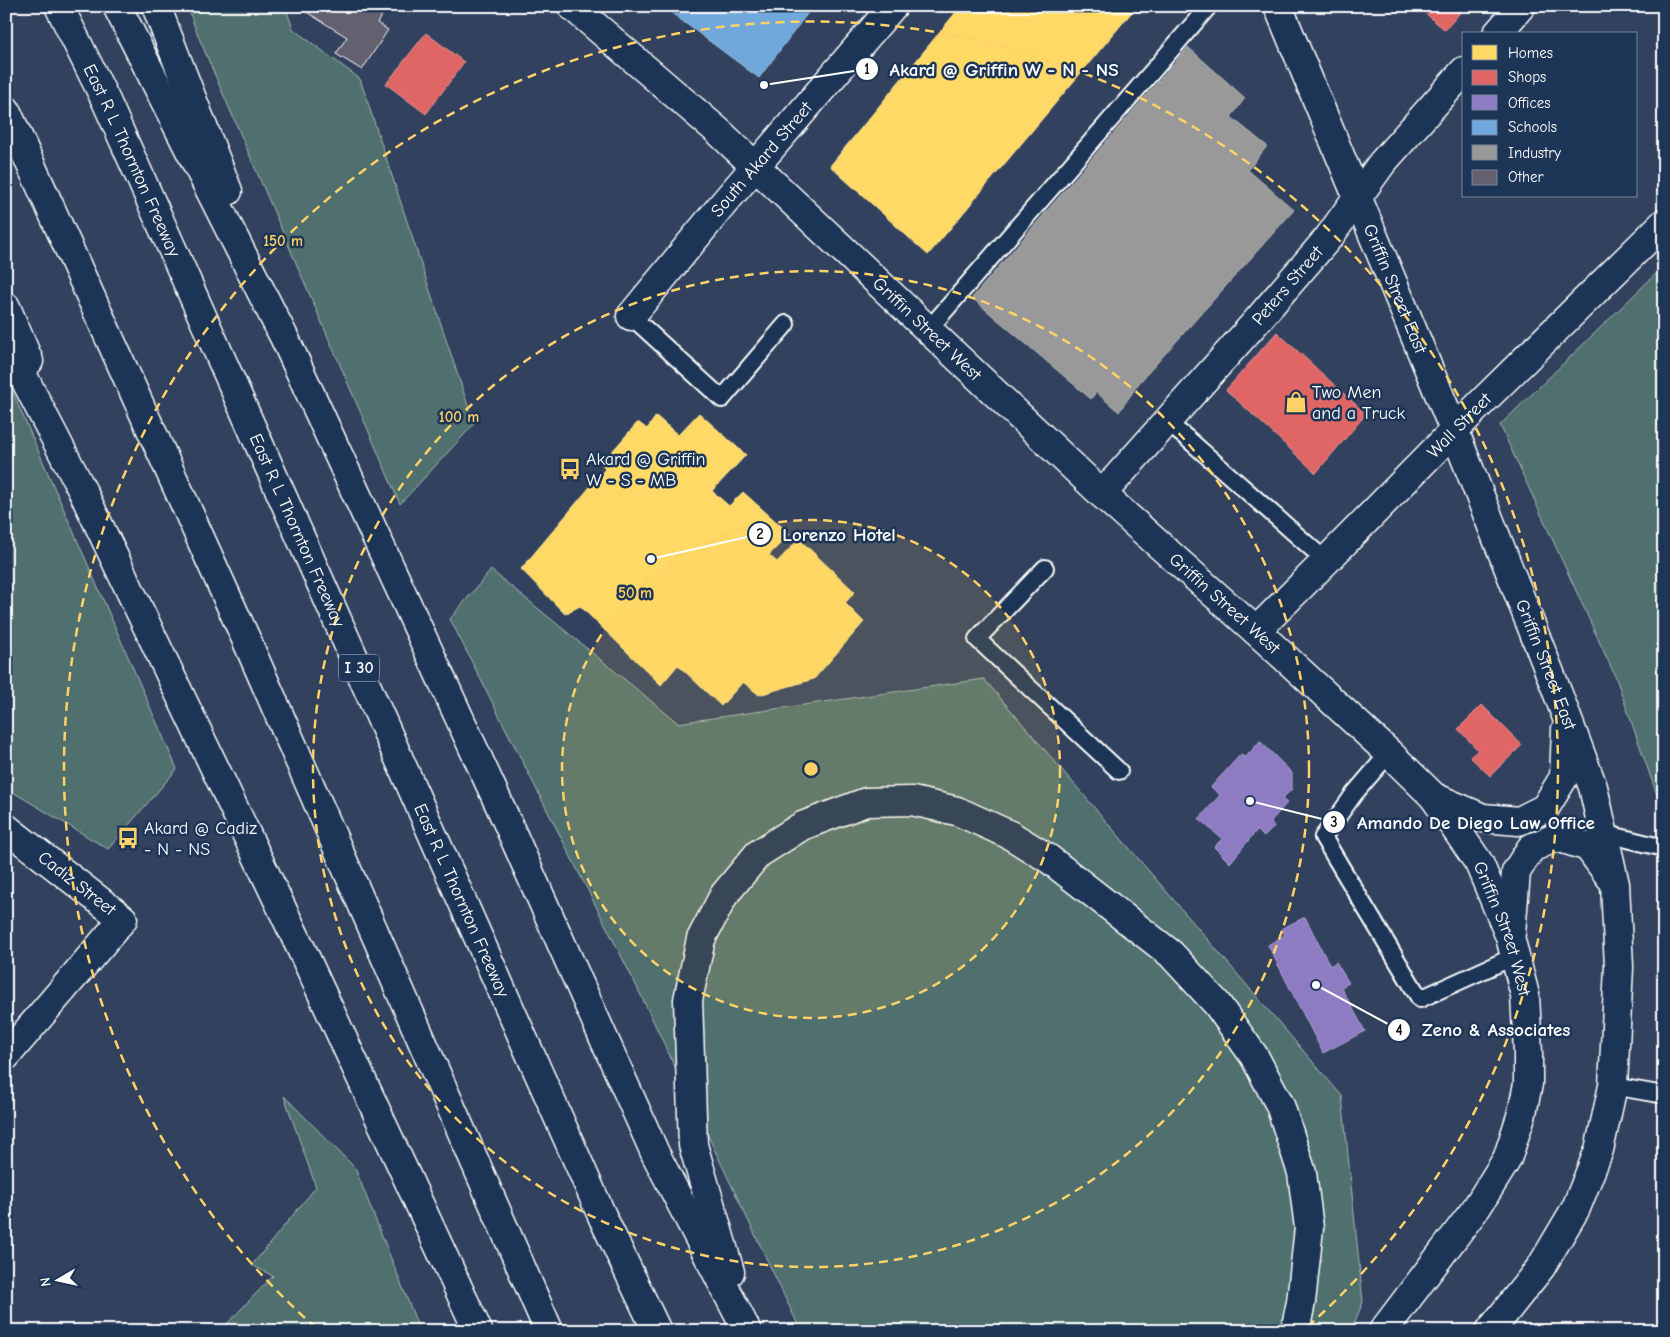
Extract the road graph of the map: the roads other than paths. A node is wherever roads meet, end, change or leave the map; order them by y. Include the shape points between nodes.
1 (59, 6) edge
2 (116, 6) edge
3 (156, 6) edge
4 (572, 6) edge
5 (893, 6) edge
6 (1209, 6) edge
7 (1278, 6) edge
8 (1521, 6) edge
9 (1499, 32) edge
10 (1462, 73) edge
11 (6, 110) edge
12 (755, 167) junction
13 (1358, 197) junction
14 (1664, 223) edge
15 (6, 307) edge
16 (632, 316) joint
17 (786, 324) dead end
18 (928, 330) junction
19 (286, 341) junction
20 (6, 343) edge
21 (1166, 422) junction
22 (1454, 430) junction
23 (83, 492) junction
24 (1102, 494) junction
25 (1326, 562) junction
26 (1045, 568) dead end
27 (1256, 631) junction
28 (1567, 718) junction
29 (1389, 753) junction
30 (1119, 771) dead end
31 (1434, 796) junction
32 (6, 828) edge
33 (1603, 833) junction
34 (1664, 848) edge
35 (1615, 884) junction
36 (1513, 947) junction
37 (6, 1056) edge
38 (1613, 1086) junction
39 (1664, 1096) edge
40 (1497, 1329) edge
41 (746, 1330) edge
42 (478, 1331) edge
43 (549, 1331) edge
44 (657, 1331) edge
45 (1294, 1331) edge
46 (1383, 1331) edge

1 - 44 main road, East R L Thornton Freeway / I 30 via 106,101 603,1218
2 - 19 main road
3 - 19 main road
4 - 12 main road, Griffin Street West
5 - 12 main road, South Akard Street
6 - 18 lane
7 - 13 main road, Griffin Street East
8 - 9 main road
10 - 13 main road, Peters Street via 1382,162
11 - 43 main road via 246,639
12 - 16 main road, South Akard Street
12 - 18 main road, Griffin Street West
13 - 21 main road, Peters Street via 1329,237
13 - 22 main road, Griffin Street East
14 - 22 main road, Wall Street
15 - 23 main road
16 - 17 lane via 722,399
18 - 24 main road, Griffin Street West
19 - 41 main road via 655,1153
20 - 23 main road
21 - 24 main road, Peters Street
21 - 25 lane
22 - 25 main road, Wall Street
22 - 28 main road, Griffin Street East
23 - 42 main road via 311,968
24 - 27 main road, Griffin Street West
25 - 27 main road, Wall Street
26 - 30 lane via 977,639
27 - 29 main road, Griffin Street West
28 - 31 main road via 1564,777 1545,808 1519,821 1483,818
28 - 33 main road, Griffin Street East via 1592,787
29 - 31 main road, Griffin Street West
29 - 36 lane via 1323,837 1420,999
31 - 36 main road, Griffin Street West via 1479,863
32 - 37 main road, Cadiz Street via 123,919
33 - 34 lane
33 - 35 main road, Griffin Street East
35 - 36 main road via 1588,847 1557,837 1531,848 1516,872
35 - 38 main road, Griffin Street East via 1619,967
36 - 46 main road, Griffin Street West via 1525,995 1528,1084 1507,1159 1478,1208
38 - 39 lane
38 - 40 main road, Griffin Street East via 1599,1150 1576,1208 1541,1267
41 - 45 main road via 694,1145 688,1000 701,939 724,895 758,854 802,826 866,802 912,801 957,811 1010,835 1049,859 1171,954 1217,1004 1254,1056 1280,1105 1302,1173 1309,1228 1301,1302

